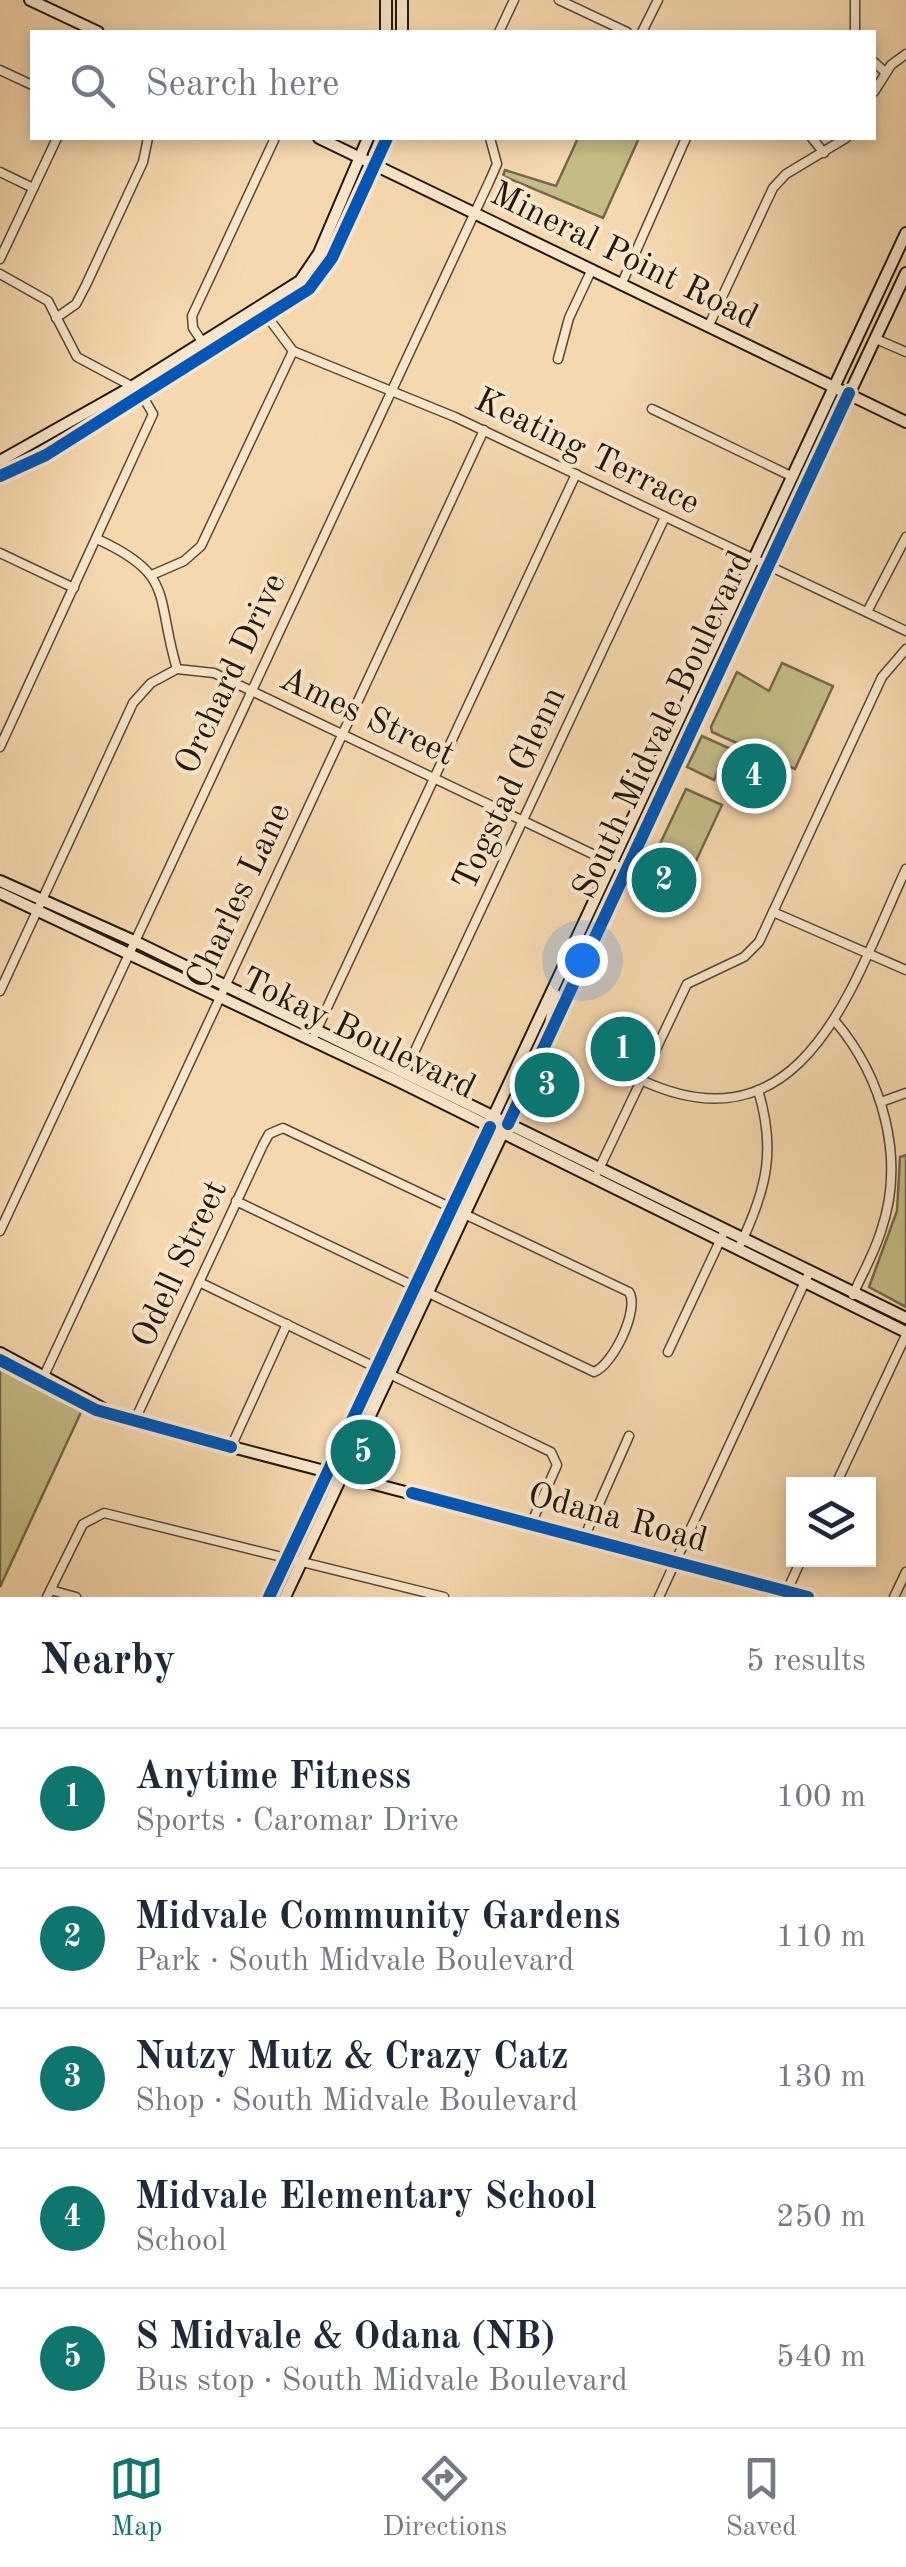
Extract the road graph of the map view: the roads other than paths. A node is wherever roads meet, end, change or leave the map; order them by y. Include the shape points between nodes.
1 (30, 0) edge
2 (386, 0) edge
3 (402, 0) edge
4 (514, 0) edge
5 (559, 0) edge
6 (658, 0) edge
7 (855, 0) edge
8 (94, 30) edge
9 (386, 30) edge
10 (402, 30) edge
11 (500, 30) edge
12 (622, 30) edge
13 (643, 30) edge
14 (855, 30) edge
15 (906, 54) edge
16 (876, 64) edge
17 (0, 70) edge
18 (885, 72) junction
19 (30, 84) edge
20 (876, 88) edge
21 (56, 140) edge
22 (148, 140) edge
23 (274, 140) edge
24 (323, 140) edge
25 (367, 140) edge
26 (386, 140) edge
27 (491, 140) edge
28 (685, 140) edge
29 (814, 140) edge
30 (843, 140) edge
31 (824, 153) junction
32 (360, 157) junction
33 (376, 164) junction
34 (0, 172) edge
35 (33, 188) junction
36 (474, 212) junction
37 (906, 233) edge
38 (0, 259) edge
39 (592, 269) junction
40 (906, 272) edge
41 (0, 274) edge
42 (622, 283) junction
43 (260, 307) junction
44 (56, 318) junction
45 (267, 318) junction
46 (709, 325) junction
47 (876, 338) junction
48 (203, 342) junction
49 (293, 351) junction
50 (906, 352) edge
51 (210, 353) junction
52 (558, 358) dead end
53 (834, 386) junction
54 (392, 389) junction
55 (138, 391) junction
56 (849, 393) junction
57 (652, 409) dead end
58 (906, 422) edge
59 (484, 430) junction
60 (0, 461) edge
61 (576, 474) junction
62 (0, 476) edge
63 (792, 477) junction
64 (665, 517) junction
65 (906, 537) edge
66 (97, 539) junction
67 (0, 553) edge
68 (754, 560) junction
69 (768, 567) junction
70 (154, 574) junction
71 (74, 588) junction
72 (868, 612) junction
73 (906, 631) edge
74 (906, 649) edge
75 (177, 669) junction
76 (250, 690) junction
77 (342, 734) junction
78 (0, 747) edge
79 (435, 777) junction
80 (523, 820) junction
81 (613, 863) junction
82 (906, 869) edge
83 (626, 870) junction
84 (0, 881) edge
85 (0, 893) edge
86 (39, 906) junction
87 (774, 912) junction
88 (132, 946) junction
89 (866, 954) junction
90 (561, 968) junction
91 (906, 970) edge
92 (0, 990) edge
93 (223, 990) junction
94 (835, 1021) junction
95 (550, 1032) junction
96 (314, 1035) junction
97 (403, 1077) junction
98 (642, 1080) junction
99 (758, 1090) junction
100 (906, 1092) edge
101 (882, 1102) junction
102 (492, 1122) junction
103 (506, 1129) junction
104 (596, 1174) junction
105 (236, 1201) junction
106 (453, 1206) junction
107 (466, 1212) junction
108 (0, 1230) edge
109 (723, 1235) junction
110 (741, 1244) junction
111 (808, 1276) junction
112 (199, 1282) junction
113 (415, 1288) junction
114 (428, 1294) junction
115 (852, 1297) junction
116 (906, 1318) edge
117 (287, 1324) junction
118 (906, 1334) edge
119 (668, 1352) dead end
120 (0, 1357) edge
121 (377, 1368) junction
122 (390, 1374) junction
123 (42, 1379) junction
124 (134, 1422) junction
125 (629, 1436) dead end
126 (232, 1447) junction
127 (328, 1472) junction
128 (343, 1476) junction
129 (839, 1477) edge
130 (531, 1524) junction
131 (584, 1538) junction
132 (288, 1558) junction
133 (303, 1561) junction
134 (675, 1562) junction
135 (797, 1567) edge
136 (906, 1572) edge
137 (764, 1591) edge
138 (787, 1591) junction
139 (49, 1594) edge
140 (76, 1597) edge
141 (269, 1597) edge
142 (286, 1597) edge
143 (444, 1597) edge
144 (659, 1597) edge
145 (808, 1597) edge
146 (894, 1597) edge

1 - 8 main road
2 - 9 main road
3 - 10 main road
4 - 11 street
5 - 12 street
6 - 13 street
7 - 14 street
15 - 18 street
16 - 18 street
17 - 19 street
18 - 20 street
21 - 35 street
22 - 44 street via 86,285 76,304
23 - 48 street via 192,316
24 - 32 main road, Mineral Point Road
25 - 32 main road
26 - 33 main road
27 - 36 street, Orchard Drive via 497,164
28 - 42 street
29 - 31 street
30 - 31 street
31 - 46 street via 774,188
32 - 33 main road, Mineral Point Road
32 - 43 main road via 309,269
33 - 36 main road, Mineral Point Road
33 - 45 main road via 322,274
34 - 35 street
35 - 38 street
36 - 39 main road, Mineral Point Road
36 - 54 street, Orchard Drive
37 - 53 main road, South Midvale Boulevard
39 - 42 main road, Mineral Point Road
39 - 52 street
40 - 47 main road, South Midvale Boulevard
41 - 44 street via 35,290
42 - 46 main road, Mineral Point Road
43 - 45 street, Keating Terrace
43 - 48 main road
44 - 55 street via 77,357
45 - 49 street, Keating Terrace
45 - 51 main road
46 - 53 main road, Mineral Point Road
47 - 50 street
47 - 56 main road, South Midvale Boulevard
48 - 51 street
48 - 55 main road
49 - 54 street, Keating Terrace
49 - 70 street via 202,546
51 - 55 main road
53 - 56 main road, Mineral Point Road
53 - 63 main road, South Midvale Boulevard
54 - 59 street, Keating Terrace
54 - 76 street, Orchard Drive
55 - 60 main road
55 - 62 main road via 46,455
55 - 66 street via 152,407 152,420
56 - 58 main road, Mineral Point Road
56 - 69 main road, South Midvale Boulevard
57 - 63 street
59 - 61 street, Keating Terrace
59 - 77 street, Charles Lane
61 - 64 street, Keating Terrace
61 - 79 street
63 - 68 main road, South Midvale Boulevard
64 - 68 street, Keating Terrace
64 - 80 street, Togstad Glenn
65 - 72 street
66 - 70 street
66 - 71 street
67 - 71 street
68 - 69 street, Keating Terrace
68 - 81 main road, South Midvale Boulevard
69 - 72 street, Keating Terrace
69 - 83 main road, South Midvale Boulevard
70 - 75 street
71 - 78 street
72 - 73 street, Keating Terrace
74 - 87 street via 882,677
75 - 76 street, Ames Street via 208,671
75 - 86 street via 151,683 134,703
76 - 77 street, Ames Street
76 - 88 street, Orchard Drive
77 - 79 street, Ames Street
77 - 93 street, Charles Lane
79 - 80 street, Ames Street
79 - 96 street
80 - 81 street, Ames Street
80 - 97 street, Togstad Glenn
81 - 83 street, Ames Street
81 - 90 main road, South Midvale Boulevard
82 - 89 street
83 - 95 main road, South Midvale Boulevard
84 - 86 main road, Tokay Boulevard
85 - 86 main road, Tokay Boulevard
86 - 88 main road, Tokay Boulevard
86 - 92 street
87 - 89 street
87 - 98 street via 749,953 688,984
88 - 93 main road, Tokay Boulevard
88 - 108 street, Orchard Drive
89 - 91 street
89 - 94 street
90 - 95 main road
90 - 102 main road, South Midvale Boulevard
93 - 96 main road, Tokay Boulevard
93 - 123 street, Charles Lane
94 - 99 street via 803,1064
94 - 101 street
95 - 103 main road, South Midvale Boulevard
96 - 97 main road, Tokay Boulevard
97 - 102 main road, Tokay Boulevard
98 - 99 street via 693,1097
98 - 104 street
99 - 110 street via 770,1159 765,1192
100 - 101 street
101 - 115 street via 891,1151 889,1200
102 - 103 main road, Tokay Boulevard
102 - 106 main road, South Midvale Boulevard
103 - 104 main road, Tokay Boulevard
103 - 107 main road, South Midvale Boulevard
104 - 109 main road, Tokay Boulevard
105 - 106 street, Odell Street via 269,1134 292,1130
105 - 112 street, Odell Street
105 - 113 street
106 - 107 street
106 - 113 main road, South Midvale Boulevard
107 - 114 main road, South Midvale Boulevard
107 - 114 street via 629,1292 632,1309 603,1369 593,1372
109 - 110 main road, Tokay Boulevard
109 - 119 street
110 - 111 main road, Tokay Boulevard
111 - 115 main road, Tokay Boulevard
111 - 134 street
112 - 117 street
112 - 124 street, Odell Street
113 - 114 street
113 - 121 main road, South Midvale Boulevard
114 - 122 main road, South Midvale Boulevard
115 - 116 main road, Tokay Boulevard
115 - 118 main road, Tokay Boulevard
117 - 121 street
117 - 126 street
118 - 129 street
120 - 123 main road, Odana Road
121 - 122 street
121 - 127 main road, South Midvale Boulevard
122 - 128 main road, South Midvale Boulevard
122 - 130 street via 556,1458
123 - 124 main road, Odana Road
124 - 126 main road, Odana Road
125 - 131 street
126 - 127 main road, Odana Road
127 - 128 main road, Odana Road
127 - 132 main road, South Midvale Boulevard
128 - 130 main road, Odana Road
128 - 133 main road, South Midvale Boulevard
130 - 131 main road, Odana Road
131 - 134 main road, Odana Road
132 - 133 street
132 - 139 street via 115,1514 93,1516
132 - 141 main road, South Midvale Boulevard
133 - 142 main road, South Midvale Boulevard
133 - 143 street
134 - 137 main road, Odana Road
134 - 144 street
135 - 138 street
136 - 146 street
137 - 138 main road, Odana Road
138 - 145 main road, Odana Road
139 - 140 street

